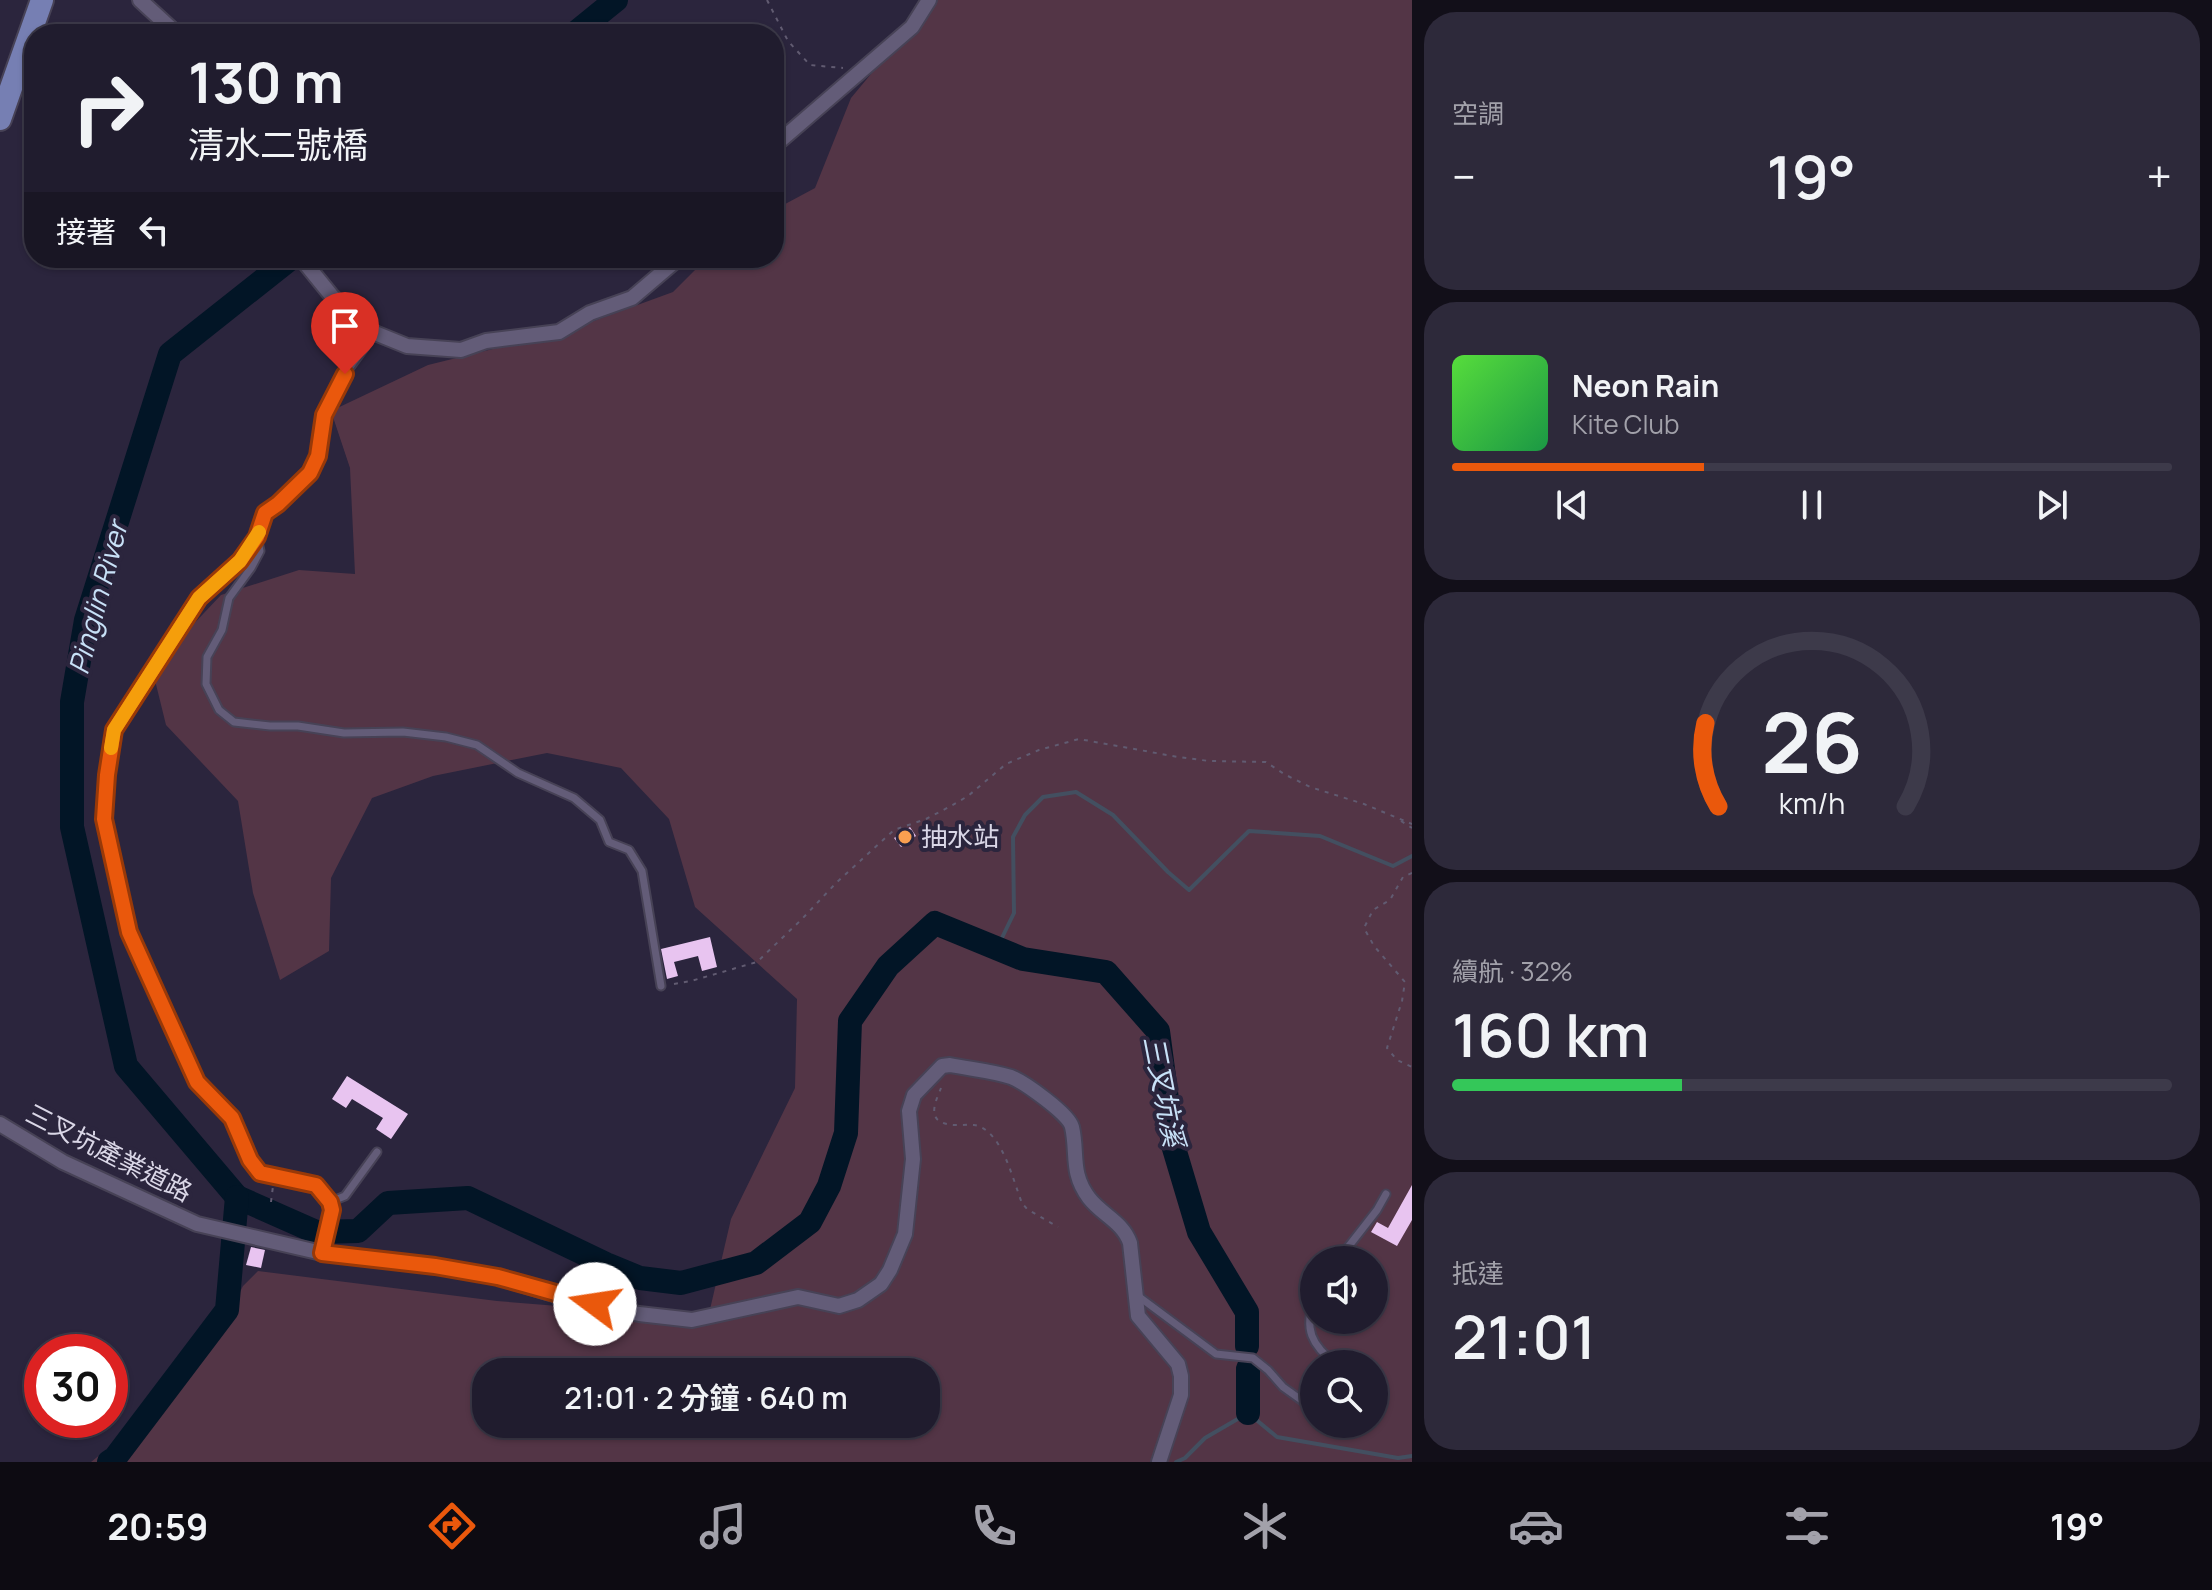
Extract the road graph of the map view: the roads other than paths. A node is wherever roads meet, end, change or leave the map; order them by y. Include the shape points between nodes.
1 (42, 0) edge
2 (140, 0) edge
3 (929, 0) edge
4 (34, 24) edge
5 (166, 24) edge
6 (24, 51) edge
7 (0, 119) edge
8 (784, 137) edge
9 (308, 268) edge
10 (667, 268) edge
11 (375, 333) junction
12 (257, 537) junction
13 (661, 986) road end
14 (0, 1124) edge
15 (377, 1152) dead end
16 (1386, 1194) dead end
17 (331, 1206) junction
18 (1349, 1246) edge
19 (322, 1253) junction
20 (1136, 1294) junction
21 (1300, 1399) edge
22 (1159, 1462) edge

1 - 4 main road
2 - 5 street
3 - 8 street via 912,27
6 - 7 main road
9 - 11 street via 355,320
10 - 11 street via 632,298 590,313 559,332 486,341 461,350 407,346
11 - 12 lane via 324,415 310,473 265,513
12 - 13 lane via 260,551 229,598 222,630 207,657 206,684 219,710 234,722 258,725 446,737 477,745 518,773 574,798 600,820 609,842 629,850 642,871
12 - 17 lane via 240,561 199,598 114,730 104,819 129,932 197,1082 232,1118 260,1173 316,1185
14 - 19 street, 三叉坑產業道路 via 63,1162 197,1224
15 - 17 lane via 345,1196
16 - 18 lane
17 - 19 lane
19 - 20 street via 498,1277 573,1300 692,1320 798,1297 839,1306 851,1303 881,1284 897,1254 905,1234 913,1159 909,1111 927,1080 950,1065 1012,1078 1069,1118 1074,1166 1083,1187 1130,1243
20 - 21 lane via 1216,1354 1253,1358
20 - 22 street via 1138,1316 1178,1364 1181,1376 1181,1395

